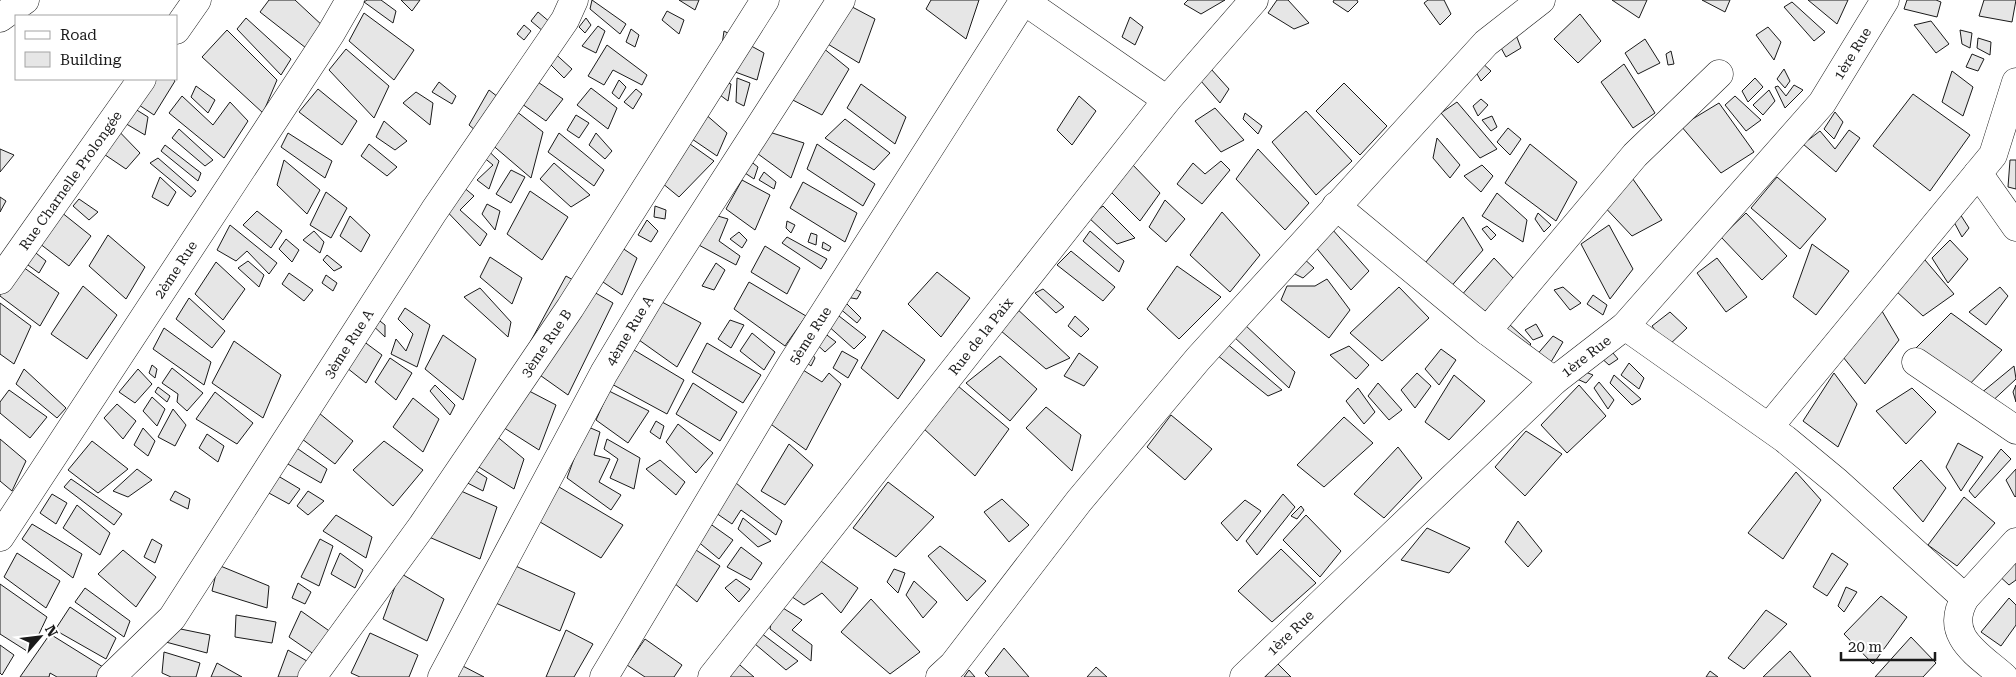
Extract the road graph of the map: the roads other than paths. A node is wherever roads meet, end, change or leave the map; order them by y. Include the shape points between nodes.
1 (25, 0) edge
2 (197, 0) edge
3 (350, 0) edge
4 (574, 0) edge
5 (765, 0) edge
6 (842, 0) edge
7 (1024, 0) edge
8 (1254, 0) edge
9 (1541, 0) edge
10 (1885, 0) edge
11 (0, 18) edge
12 (178, 27) edge
13 (1719, 74) dead end
14 (141, 80) edge
15 (2016, 82) edge
16 (1167, 100) junction
17 (1978, 173) junction
18 (1336, 206) junction
19 (2016, 227) edge
20 (0, 280) edge
21 (1625, 326) junction
22 (1487, 331) junction
23 (1916, 362) dead end
24 (1554, 381) junction
25 (1768, 427) junction
26 (2016, 430) edge
27 (0, 537) edge
28 (2016, 542) edge
29 (1965, 598) junction
30 (111, 677) edge
31 (312, 677) edge
32 (442, 677) edge
33 (604, 677) edge
34 (712, 677) edge
35 (940, 677) edge
36 (1244, 677) edge
37 (2004, 677) edge

1 - 11 street
2 - 12 street
3 - 27 street, 2ème Rue via 332,33
4 - 30 street, 3ème Rue A via 565,20 434,212 172,618
5 - 31 street, 3ème Rue B via 570,308 422,526
6 - 32 street, 4ème Rue A via 604,373
7 - 16 street
7 - 33 street, 5ème Rue via 791,365
8 - 16 street, Rue de la Paix
9 - 18 street via 1486,43
10 - 21 street, 1ère Rue via 1822,103
13 - 22 street via 1635,154
14 - 20 street, Rue Charnelle Prolongée
15 - 17 street via 1993,155
16 - 34 street, Rue de la Paix
17 - 19 street
17 - 25 street
18 - 22 street
18 - 35 street via 1198,359 1079,501 953,665
21 - 24 street, 1ère Rue
21 - 25 street
22 - 24 street
23 - 26 street
24 - 36 street, 1ère Rue
25 - 29 street via 1837,482
28 - 29 street
29 - 37 street via 1959,608 1958,632 1967,645

